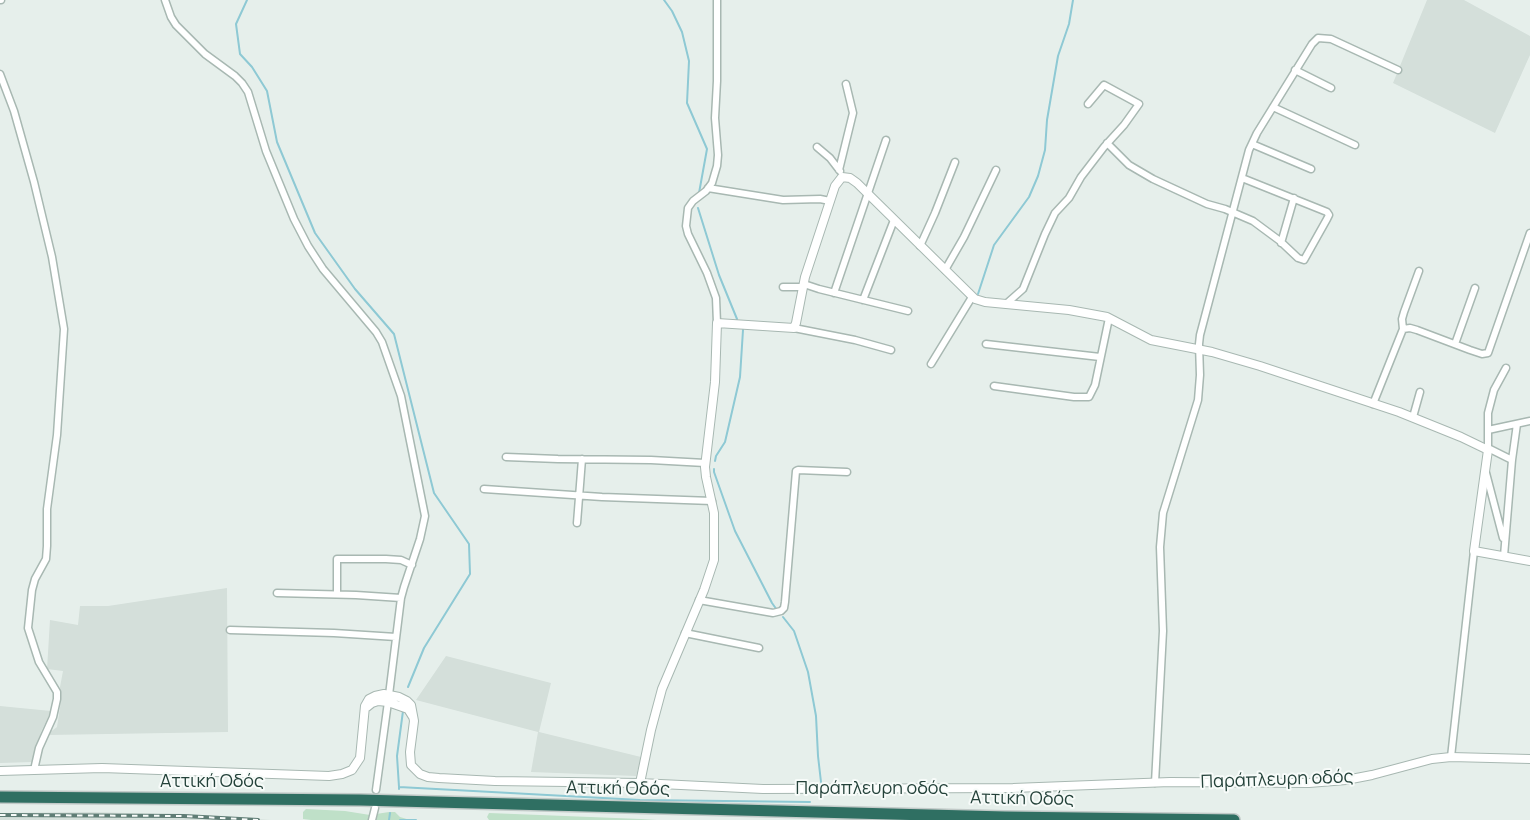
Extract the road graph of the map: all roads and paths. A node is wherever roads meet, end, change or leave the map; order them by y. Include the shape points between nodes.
1 (165, 0) edge
2 (717, 0) edge
3 (1295, 70) junction
4 (1398, 70) dead end
5 (0, 74) edge
6 (846, 84) dead end
7 (1331, 88) dead end
8 (1088, 104) dead end
9 (1274, 107) junction
10 (886, 140) dead end
11 (1107, 144) junction
12 (1252, 144) junction
13 (1355, 145) dead end
14 (817, 147) dead end
15 (954, 162) dead end
16 (1311, 169) dead end
17 (996, 170) dead end
18 (841, 173) junction
19 (1242, 178) junction
20 (708, 188) junction
21 (868, 193) junction
22 (1294, 198) junction
23 (830, 201) junction
24 (1233, 212) junction
25 (1244, 217) junction
26 (894, 220) junction
27 (1230, 222) junction
28 (1530, 233) edge
29 (1281, 243) junction
30 (920, 246) junction
31 (1526, 254) edge
32 (944, 270) junction
33 (1419, 271) dead end
34 (803, 285) junction
35 (783, 287) dead end
36 (1475, 288) dead end
37 (834, 293) junction
38 (972, 297) junction
39 (863, 300) junction
40 (1006, 304) junction
41 (908, 311) dead end
42 (1109, 318) junction
43 (717, 323) junction
44 (794, 328) junction
45 (1403, 329) junction
46 (986, 344) dead end
47 (1456, 344) junction
48 (891, 350) dead end
49 (1200, 350) junction
50 (1100, 357) junction
51 (931, 364) dead end
52 (1506, 368) dead end
53 (994, 386) dead end
54 (1420, 392) dead end
55 (1374, 404) junction
56 (1413, 417) junction
57 (1530, 421) edge
58 (1517, 424) junction
59 (1488, 430) junction
60 (1488, 449) junction
61 (506, 457) dead end
62 (582, 459) junction
63 (1512, 460) junction
64 (705, 463) junction
65 (1485, 469) junction
66 (847, 472) dead end
67 (484, 489) dead end
68 (580, 496) junction
69 (712, 500) junction
70 (578, 523) dead end
71 (1505, 545) junction
72 (1474, 551) junction
73 (1504, 556) junction
74 (1530, 561) edge
75 (412, 565) junction
76 (276, 593) dead end
77 (337, 594) junction
78 (401, 598) junction
79 (699, 600) junction
80 (230, 630) dead end
81 (685, 633) junction
82 (396, 637) junction
83 (759, 648) dead end
84 (388, 698) junction
85 (1451, 757) junction
86 (1530, 759) edge
87 (34, 770) junction
88 (0, 771) edge
89 (640, 783) junction
90 (1155, 783) junction
91 (376, 790) dead end
92 (0, 798) edge
93 (374, 808) dead end
94 (372, 820) edge
95 (1234, 820) edge

1 - 75 street via 181,31 242,83 248,92 266,151 308,246 382,342 404,404 424,506 424,523
2 - 20 street via 715,118 718,155 716,173
3 - 4 street via 1312,44 1324,37
3 - 7 street
3 - 9 street
5 - 87 street via 34,182 52,257 64,329 57,435 47,509 48,546 32,590 28,628 39,662 57,692 57,699
6 - 18 street via 853,113
8 - 11 street via 1104,85 1139,104
9 - 12 street
9 - 13 street
10 - 21 street
11 - 24 street via 1129,164 1153,179 1207,204
11 - 40 street via 1055,213 1023,289
12 - 16 street
12 - 19 street
14 - 18 street
15 - 30 street
17 - 32 street via 964,238
18 - 21 street
18 - 23 street
19 - 22 street
19 - 24 street
20 - 23 street via 783,200
20 - 43 street via 688,208 686,226 716,298
21 - 26 street
21 - 37 street
22 - 29 street
22 - 29 street via 1329,215 1304,260
23 - 34 street
24 - 25 street
24 - 27 street
25 - 27 street
25 - 29 street
26 - 30 street
26 - 39 street
27 - 49 street via 1200,335
28 - 31 street
30 - 32 street
31 - 47 street via 1488,353 1482,354
32 - 38 street
33 - 45 street via 1404,312
34 - 35 street
34 - 37 street
34 - 44 street
36 - 47 street
37 - 39 street
38 - 40 street
38 - 51 street
39 - 41 street
40 - 42 street via 1069,310
42 - 49 street via 1151,340
42 - 50 street
43 - 44 street
43 - 64 street via 716,374
44 - 48 street
45 - 47 street via 1410,328
45 - 55 street
46 - 50 street
49 - 55 street via 1260,366
49 - 90 street via 1198,400 1167,498 1162,526 1163,631
50 - 53 street via 1090,397 1074,398
52 - 59 street via 1494,390 1488,413
54 - 56 street
55 - 56 street
56 - 60 street
57 - 58 street
58 - 59 street
58 - 63 street
59 - 60 street
60 - 63 street
60 - 65 street
61 - 62 street
62 - 64 street
62 - 68 street
63 - 71 street
64 - 69 street
65 - 71 street
65 - 72 street
66 - 79 street via 796,471 785,602 781,611 773,613
67 - 68 street
68 - 69 street
68 - 70 street
69 - 79 street via 714,560
71 - 73 street
72 - 73 street
72 - 85 street
73 - 74 street
75 - 77 street via 401,560 337,559
75 - 78 street
76 - 77 street
77 - 78 street
78 - 82 street
79 - 81 street
80 - 82 street
81 - 83 street
81 - 89 street via 658,704
82 - 84 street
84 - 87 street via 372,703 363,713 360,758 352,770 342,774 102,768
84 - 89 street, Παράπλευρη οδός via 408,709 414,721 411,765 428,777
84 - 91 street
85 - 86 street, Παράπλευρη οδός
85 - 90 street, Παράπλευρη οδός via 1346,780
87 - 88 street
89 - 90 street, Παράπλευρη οδός via 882,790
92 - 95 highway, Αττική Οδός via 360,800
93 - 94 street

